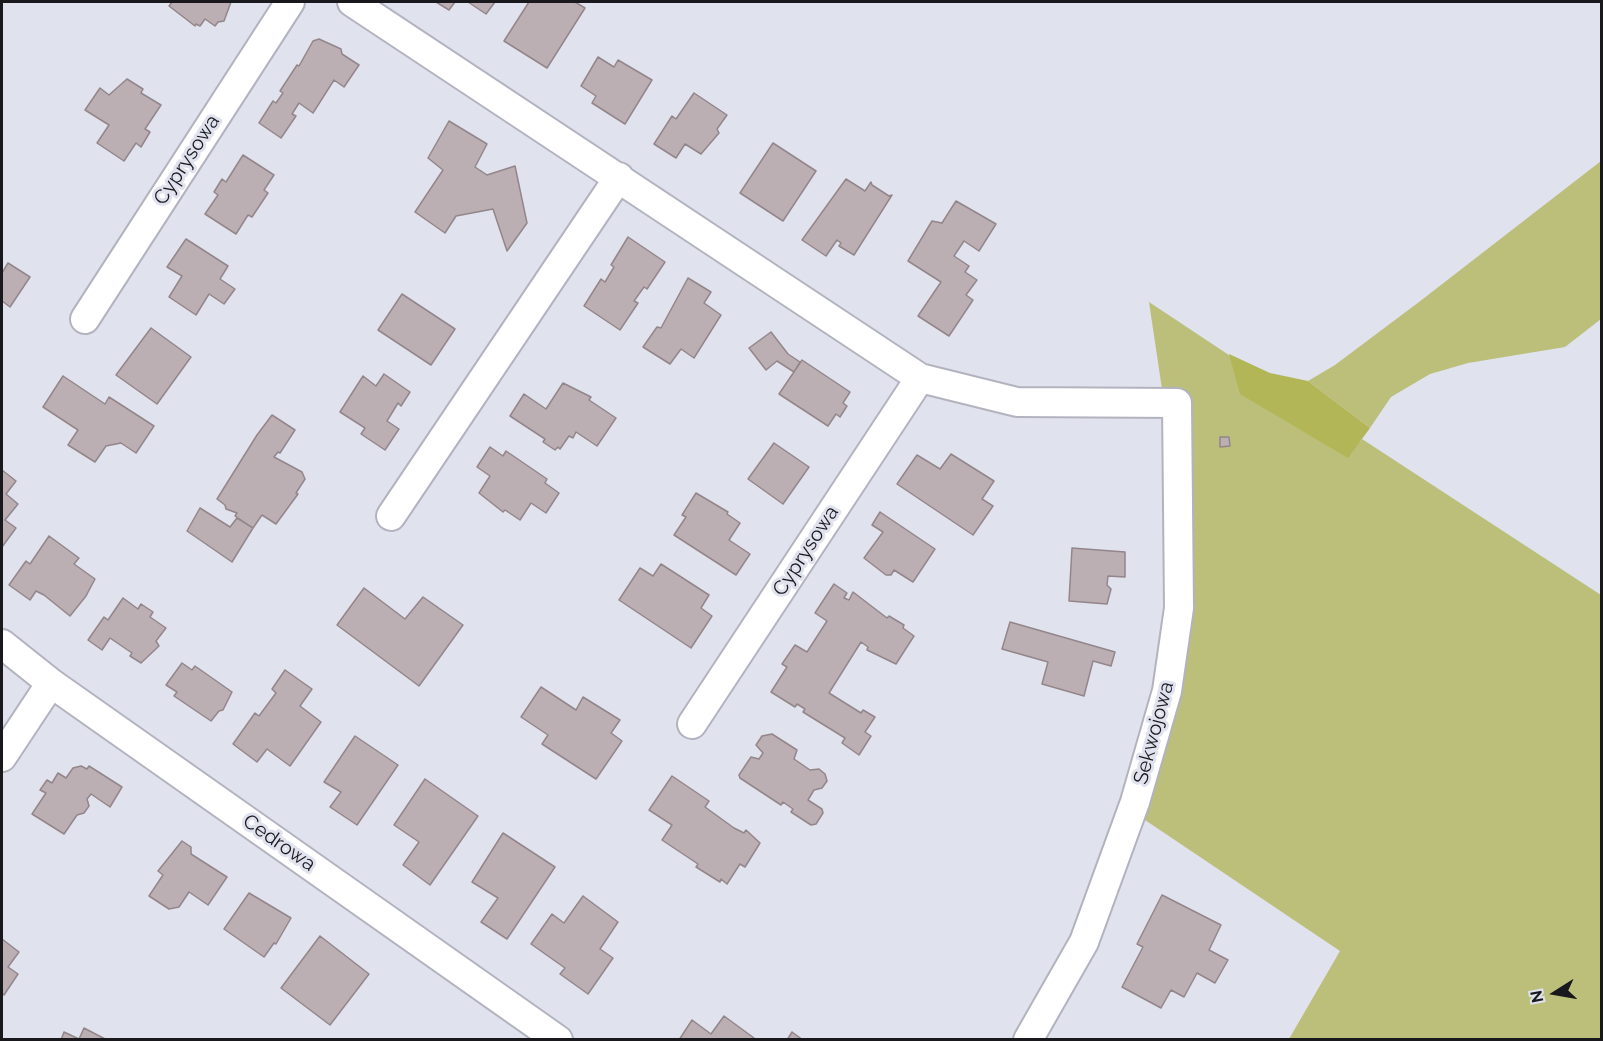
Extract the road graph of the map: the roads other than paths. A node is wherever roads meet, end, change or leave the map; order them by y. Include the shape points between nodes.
1 (290, 2) edge
2 (352, 2) edge
3 (619, 177) junction
4 (85, 319) dead end
5 (920, 378) junction
6 (391, 516) dead end
7 (2, 644) edge
8 (51, 683) junction
9 (692, 724) dead end
10 (2, 757) edge
11 (558, 1040) edge
12 (1028, 1040) edge

1 - 4 street, Cyprysowa
2 - 3 street
3 - 5 street
3 - 6 street
5 - 9 street, Cyprysowa
5 - 12 street, Sekwojowa via 1017,402 1177,403 1179,608 1167,691 1135,802 1084,942
7 - 8 street, Cedrowa
8 - 10 street
8 - 11 street, Cedrowa

